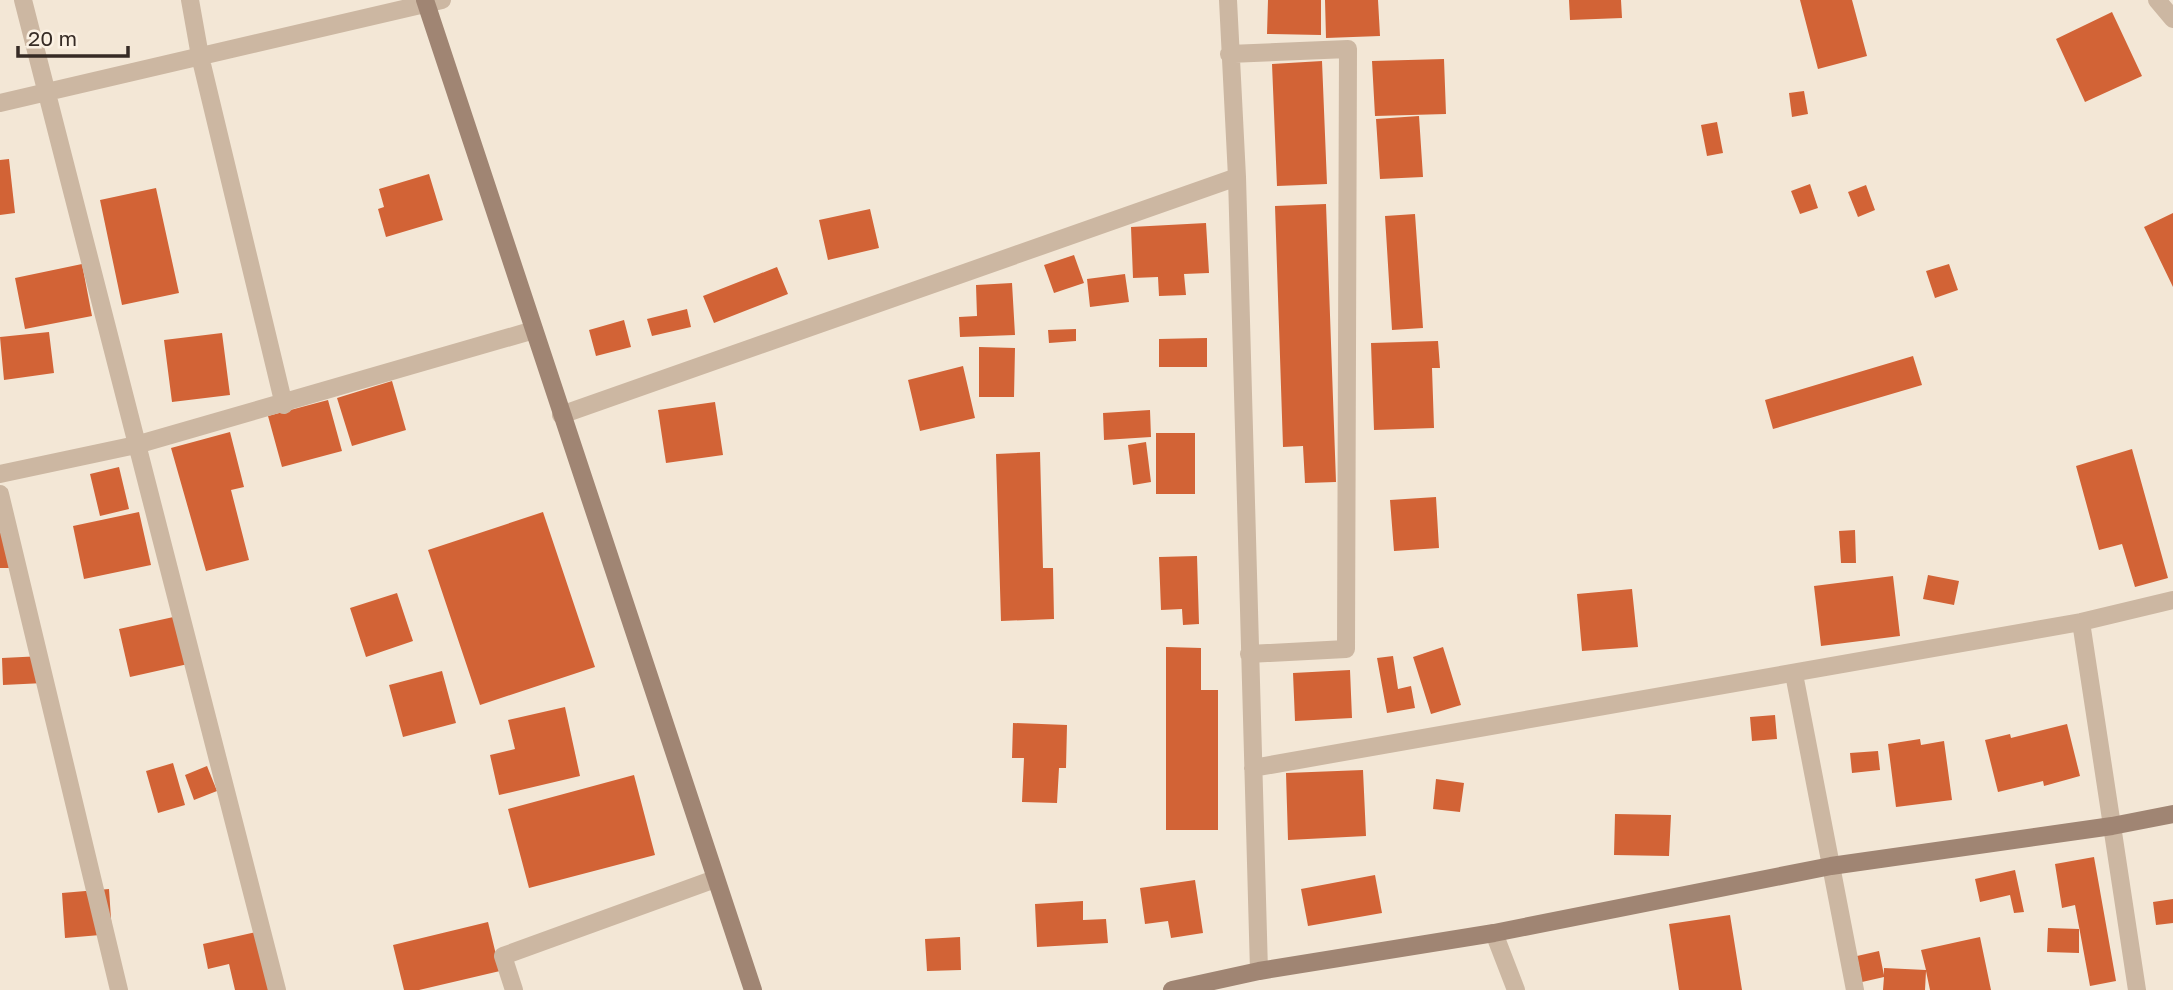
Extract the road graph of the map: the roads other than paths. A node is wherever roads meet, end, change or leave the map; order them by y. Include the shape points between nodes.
1 (23, 0) edge
2 (190, 0) edge
3 (1228, 0) edge
4 (2157, 0) edge
5 (431, 1) edge
6 (2173, 19) edge
7 (1229, 54) junction
8 (200, 56) junction
9 (46, 92) junction
10 (0, 103) edge
11 (1237, 177) junction
12 (534, 330) junction
13 (284, 405) junction
14 (561, 415) junction
15 (136, 445) junction
16 (0, 474) edge
17 (0, 494) edge
18 (2173, 600) edge
19 (2081, 622) junction
20 (1250, 654) junction
21 (1794, 674) junction
22 (1253, 768) junction
23 (2173, 814) edge
24 (2112, 826) junction
25 (1830, 866) junction
26 (715, 879) junction
27 (1494, 933) junction
28 (1259, 971) junction
29 (119, 990) edge
30 (277, 990) edge
31 (514, 990) edge
32 (753, 990) edge
33 (1172, 990) edge
34 (1516, 990) edge
35 (1855, 990) edge
36 (2137, 990) edge

1 - 9 street
2 - 8 street
3 - 7 street
4 - 6 street
5 - 8 street
5 - 12 street
7 - 11 street
7 - 20 street via 1348,49 1346,649
8 - 9 street
8 - 13 street
9 - 10 street
9 - 15 street
11 - 14 street
11 - 20 street
12 - 13 street
12 - 14 street
13 - 15 street
14 - 26 street
15 - 16 street
15 - 30 street
17 - 29 street
18 - 19 street
19 - 21 street
19 - 24 street
20 - 22 street
21 - 22 street
21 - 25 street
22 - 28 street
23 - 24 street
24 - 25 street
24 - 36 street
25 - 27 street
25 - 35 street
26 - 31 street via 503,956
26 - 32 street
27 - 28 street
27 - 34 street
28 - 33 street

